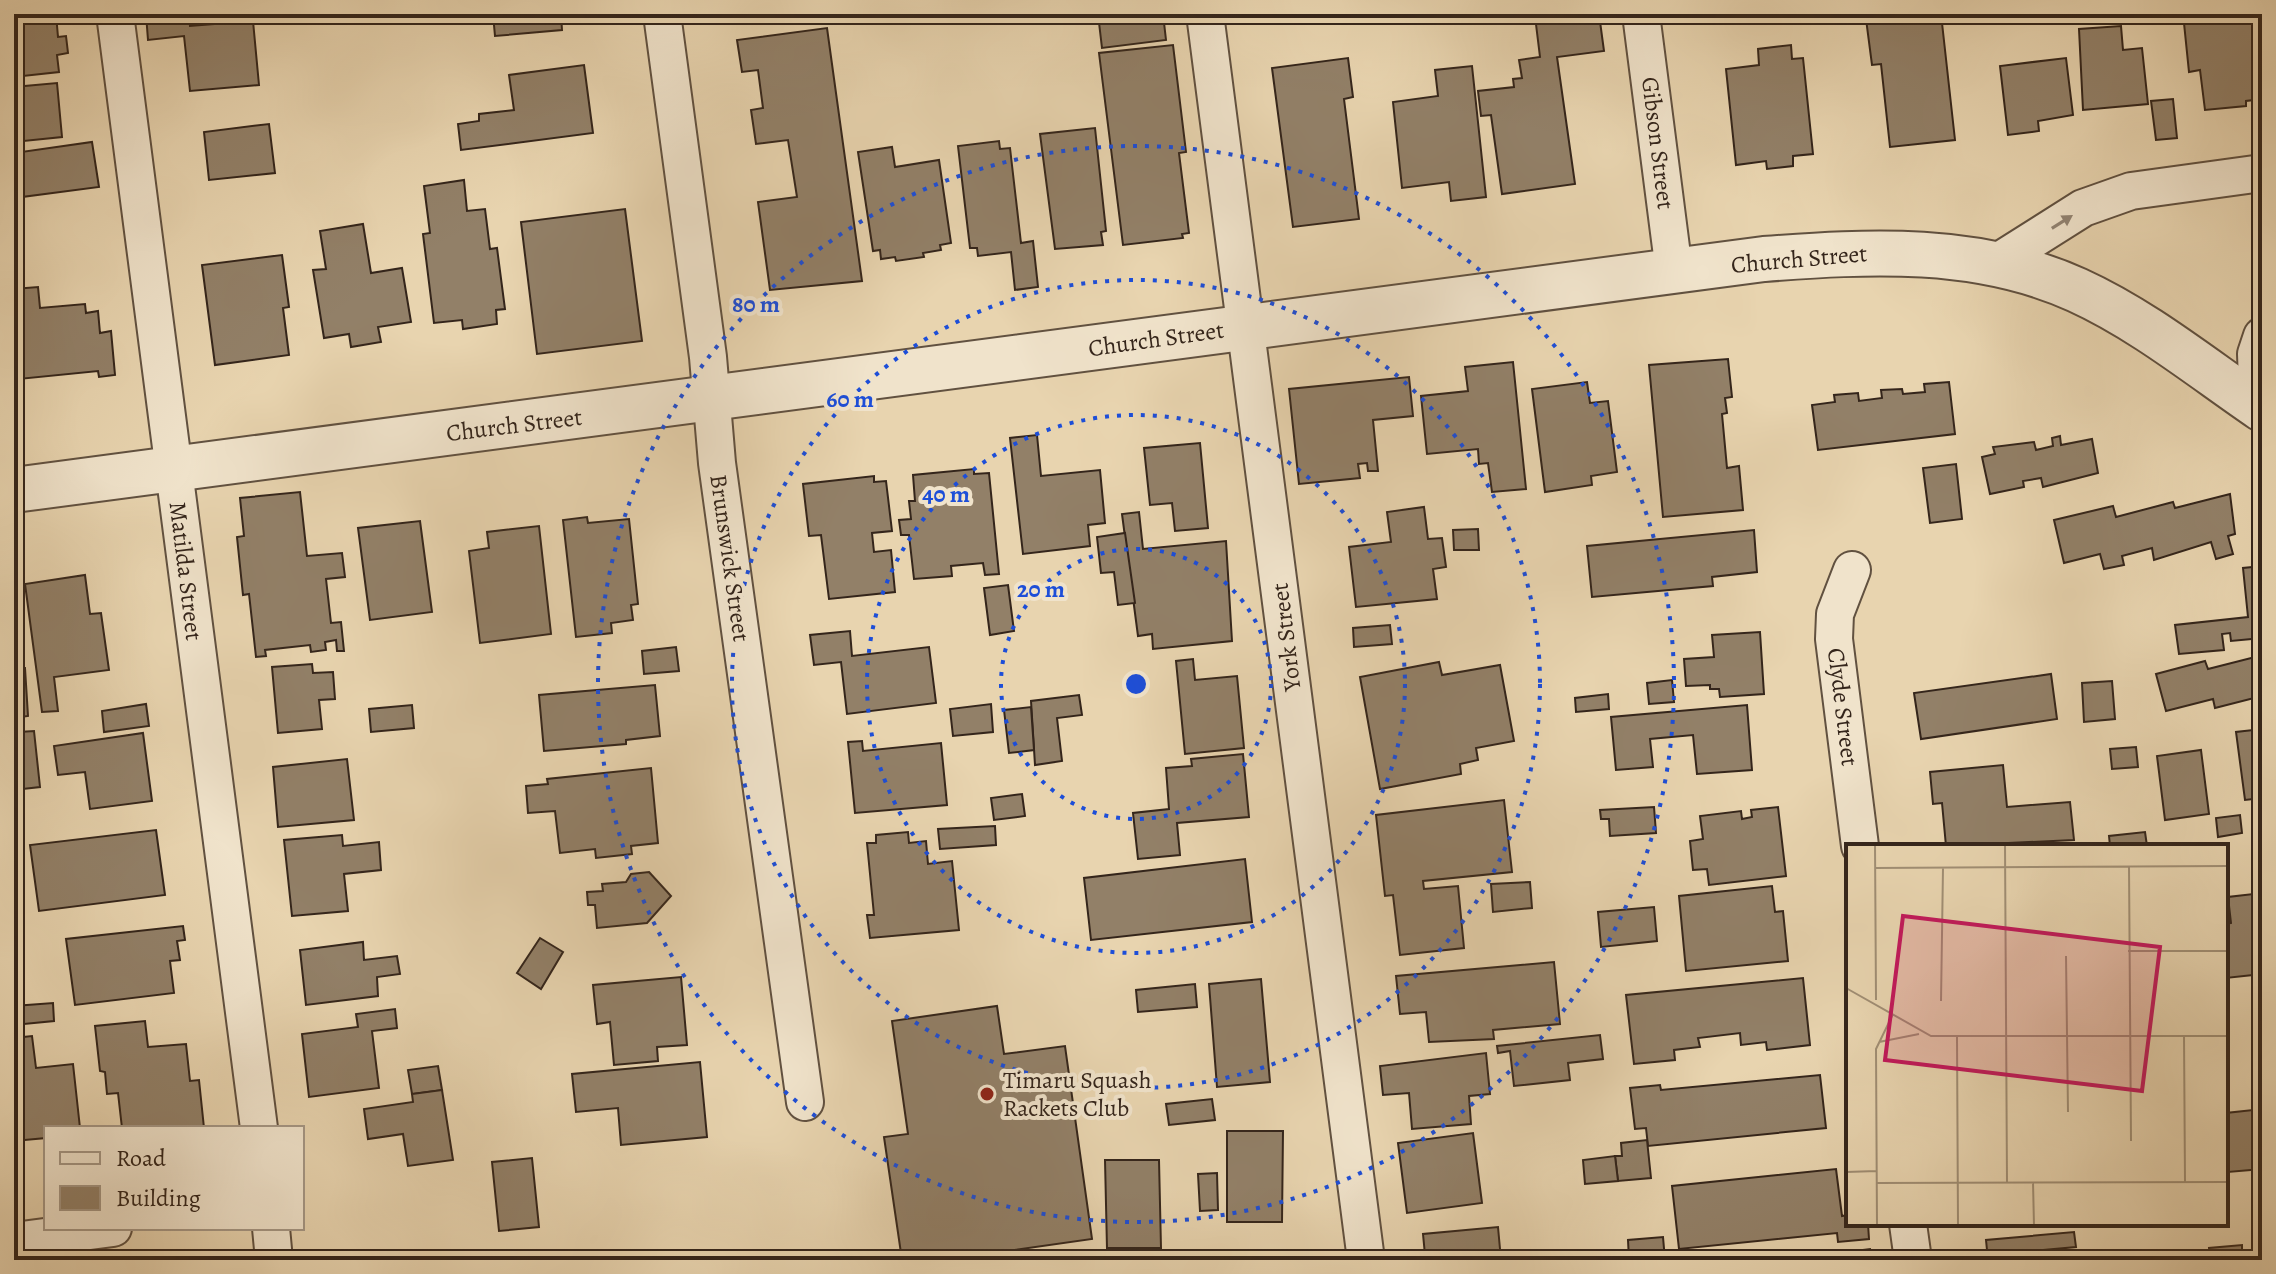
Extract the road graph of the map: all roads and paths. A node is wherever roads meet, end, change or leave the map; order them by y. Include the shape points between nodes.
1 (115, 14) edge
2 (662, 14) edge
3 (1205, 14) edge
4 (1641, 14) edge
5 (2262, 173) edge
6 (1996, 263) junction
7 (1674, 271) junction
8 (1248, 327) junction
9 (2262, 336) edge
10 (710, 397) junction
11 (2260, 408) edge
12 (173, 469) junction
13 (14, 490) edge
14 (1852, 570) dead end
15 (1860, 844) edge
16 (805, 1102) dead end
17 (259, 1126) edge
18 (1908, 1226) edge
19 (98, 1230) edge
20 (271, 1230) edge
21 (14, 1241) edge
22 (274, 1260) edge
23 (1366, 1260) edge
24 (1913, 1260) edge

1 - 12 street, Matilda Street
2 - 10 street, Brunswick Street
3 - 8 street, York Street
4 - 7 street, Gibson Street
6 -> 5 street via 2083,208 2131,191
6 - 7 street, Church Street via 1900,252 1840,253
6 - 11 street, Church Street via 2078,290 2120,313
7 - 8 street, Church Street
8 - 10 street, Church Street
8 - 23 street, York Street
9 - 11 street via 2256,354
10 - 12 street, Church Street
10 - 16 street, Brunswick Street
12 - 13 street, Church Street
12 - 17 street, Matilda Street
14 - 15 street, Clyde Street via 1835,614 1834,639
18 - 24 street
19 - 21 street
20 - 22 street

